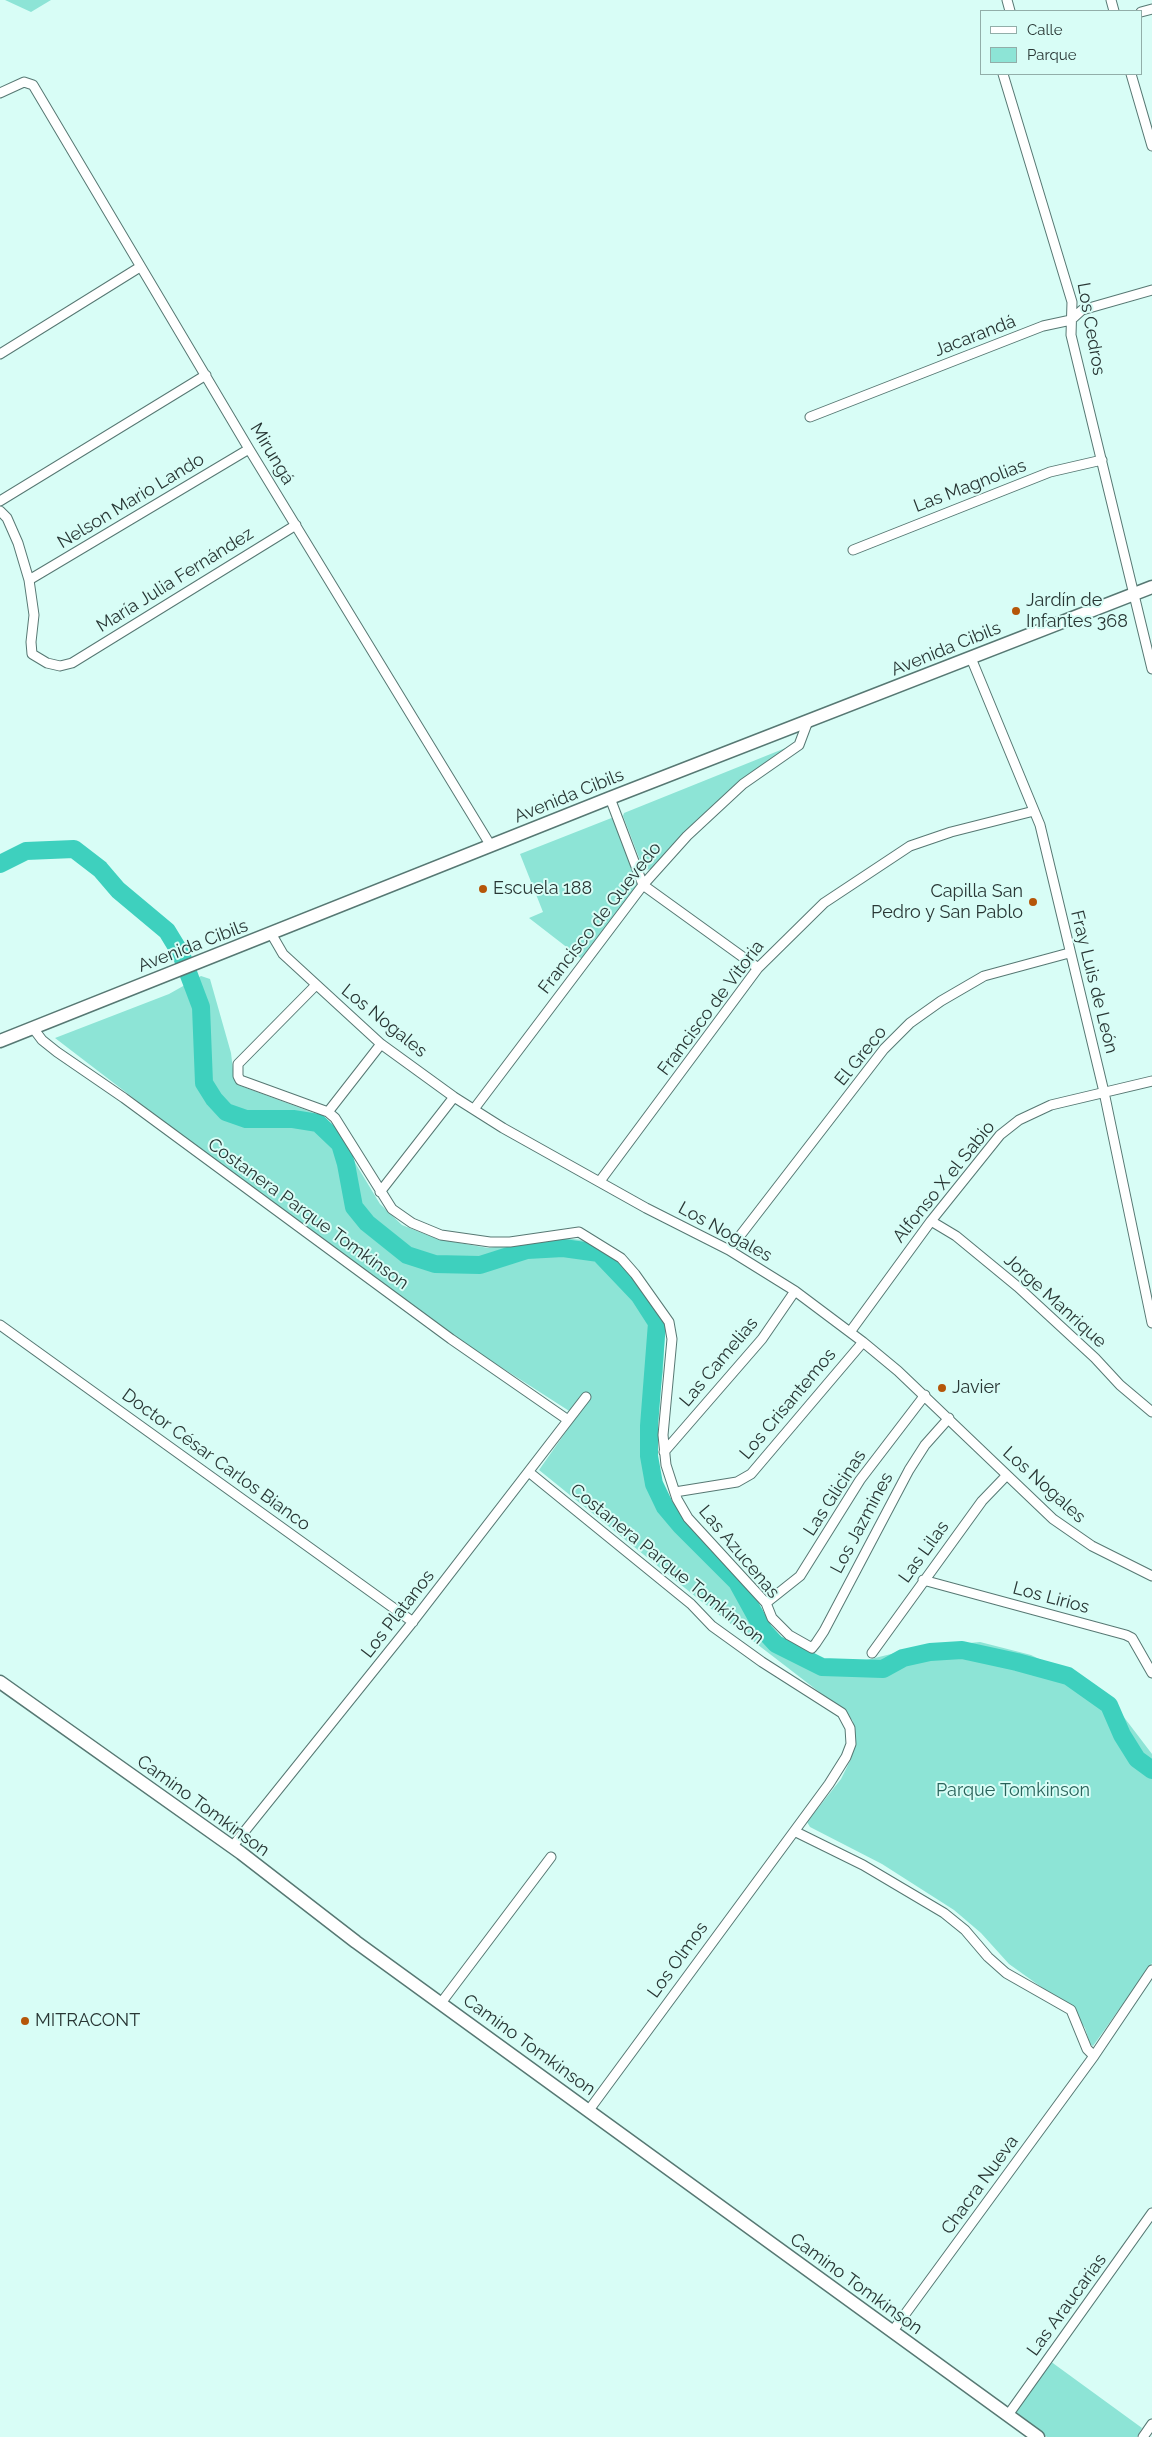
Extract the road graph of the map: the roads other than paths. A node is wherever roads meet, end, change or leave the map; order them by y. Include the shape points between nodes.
1 (1003, 75) edge
2 (1131, 75) edge
3 (0, 93) edge
4 (1152, 146) edge
5 (140, 267) junction
6 (1152, 290) edge
7 (1071, 320) junction
8 (0, 354) edge
9 (206, 375) junction
10 (810, 418) dead end
11 (249, 449) junction
12 (1102, 460) junction
13 (0, 501) edge
14 (0, 511) edge
15 (296, 525) junction
16 (853, 550) dead end
17 (29, 580) junction
18 (1152, 587) edge
19 (1135, 593) junction
20 (971, 658) junction
21 (1152, 669) edge
22 (808, 721) junction
23 (610, 798) junction
24 (1034, 811) junction
25 (491, 846) junction
26 (643, 885) junction
27 (272, 935) junction
28 (1069, 952) junction
29 (758, 968) junction
30 (316, 986) junction
31 (33, 1028) junction
32 (0, 1041) edge
33 (381, 1044) junction
34 (1152, 1080) edge
35 (1104, 1092) junction
36 (454, 1096) junction
37 (474, 1110) junction
38 (328, 1112) junction
39 (600, 1181) junction
40 (380, 1192) junction
41 (932, 1221) junction
42 (729, 1250) junction
43 (795, 1291) junction
44 (1152, 1323) edge
45 (0, 1325) edge
46 (850, 1332) junction
47 (863, 1342) junction
48 (925, 1395) junction
49 (586, 1397) dead end
50 (1152, 1412) edge
51 (949, 1418) junction
52 (568, 1420) junction
53 (664, 1452) junction
54 (530, 1473) junction
55 (1007, 1475) junction
56 (675, 1492) junction
57 (1152, 1576) edge
58 (923, 1580) junction
59 (766, 1602) junction
60 (413, 1622) junction
61 (812, 1648) joint
62 (872, 1653) dead end
63 (1152, 1673) edge
64 (0, 1682) edge
65 (796, 1832) junction
66 (232, 1847) junction
67 (551, 1857) dead end
68 (1152, 1970) edge
69 (441, 2003) junction
70 (1094, 2056) junction
71 (589, 2110) junction
72 (1152, 2213) edge
73 (892, 2332) junction
74 (1008, 2415) junction
75 (1152, 2424) edge
76 (1038, 2437) edge
77 (1143, 2437) edge

1 - 7 street, Los Cedros via 1072,302
2 - 4 street
3 - 5 street, Mirungá via 24,82 33,85
5 - 8 street
5 - 9 street, Mirungá
6 - 7 street, Jacarandá via 1082,310
7 - 10 street, Jacarandá via 1043,326
7 - 12 street, Los Cedros via 1071,334
9 - 11 street, Mirungá
9 - 13 street
11 - 15 street, Mirungá
11 - 17 street, Nelson Mario Lando
12 - 16 street, Las Magnolias via 1050,472
12 - 19 street, Los Cedros
14 - 17 street via 7,518 18,543
15 - 17 street, María Julia Fernández via 72,663 60,666 32,654 34,615
15 - 25 street, Mirungá
18 - 19 street, Avenida Cibils
19 - 20 street, Avenida Cibils
19 - 21 street, Los Cedros
20 - 22 street, Avenida Cibils
20 - 24 street, Fray Luis de León
22 - 23 street, Avenida Cibils
22 - 26 street, Francisco de Quevedo via 799,745 743,784 687,836
23 - 25 street, Avenida Cibils
23 - 26 street
24 - 28 street, Fray Luis de León
24 - 29 street, Francisco de Vitoria via 910,846 824,903
25 - 27 street, Avenida Cibils
26 - 29 street
26 - 37 street, Francisco de Quevedo
27 - 30 street, Los Nogales via 283,954
27 - 31 street, Avenida Cibils
28 - 35 street, Fray Luis de León
28 - 42 street, El Greco via 984,976 910,1023 884,1049
29 - 39 street, Francisco de Vitoria
30 - 33 street, Los Nogales
30 - 38 street via 238,1064 238,1076 245,1083
31 - 32 street, Avenida Cibils
31 - 52 street, Costanera Parque Tomkinson via 57,1052 451,1340
33 - 36 street, Los Nogales
33 - 38 street
34 - 35 street, Alfonso X el Sabio
35 - 41 street, Alfonso X el Sabio via 1051,1104 1019,1120 1000,1135
35 - 44 street, Fray Luis de León
36 - 37 street, Los Nogales
36 - 40 street
37 - 39 street, Los Nogales
38 - 40 street, Las Azucenas via 335,1118
39 - 42 street, Los Nogales
40 - 53 street, Las Azucenas via 392,1209 404,1218 441,1235 510,1242 579,1232 621,1258 649,1293 671,1330
41 - 46 street, Alfonso X el Sabio
41 - 50 street, Jorge Manrique via 956,1236 1018,1287
42 - 43 street, Los Nogales
43 - 46 street, Los Nogales
43 - 53 street, Las Camelias via 762,1339
45 - 60 street, Doctor César Carlos Bianco
46 - 47 street, Los Nogales
47 - 48 street, Los Nogales
47 - 56 street, Los Crisantemos via 751,1474 737,1482
48 - 51 street, Los Nogales
48 - 59 street, Las Glicinas via 860,1480 800,1576
49 - 52 street, Los Platanos
51 - 55 street, Los Nogales
51 - 61 street, Los Jazmines via 909,1470
52 - 54 street, Los Platanos
53 - 56 street, Las Azucenas
54 - 60 street, Los Platanos
54 - 65 street, Costanera Parque Tomkinson via 691,1604 712,1626 847,1718 851,1744 846,1757
55 - 57 street, Los Nogales via 1072,1533
55 - 58 street, Las Lilas via 982,1501
56 - 59 street, Las Azucenas via 688,1518
58 - 62 street, Las Lilas
58 - 63 street, Los Lirios via 1126,1635 1132,1638
59 - 61 street, Las Azucenas via 772,1618 780,1627
60 - 66 street, Los Platanos
64 - 66 street, Camino Tomkinson
65 - 70 street via 863,1865 944,1913 1006,1972 1071,2010 1087,2049
65 - 71 street, Los Olmos
66 - 69 street, Camino Tomkinson
67 - 69 street
68 - 70 street
69 - 71 street, Camino Tomkinson
70 - 73 street, Chacra Nueva
71 - 73 street, Camino Tomkinson
72 - 74 street, Las Araucarias
73 - 74 street, Camino Tomkinson
74 - 76 street, Camino Tomkinson
75 - 77 street

